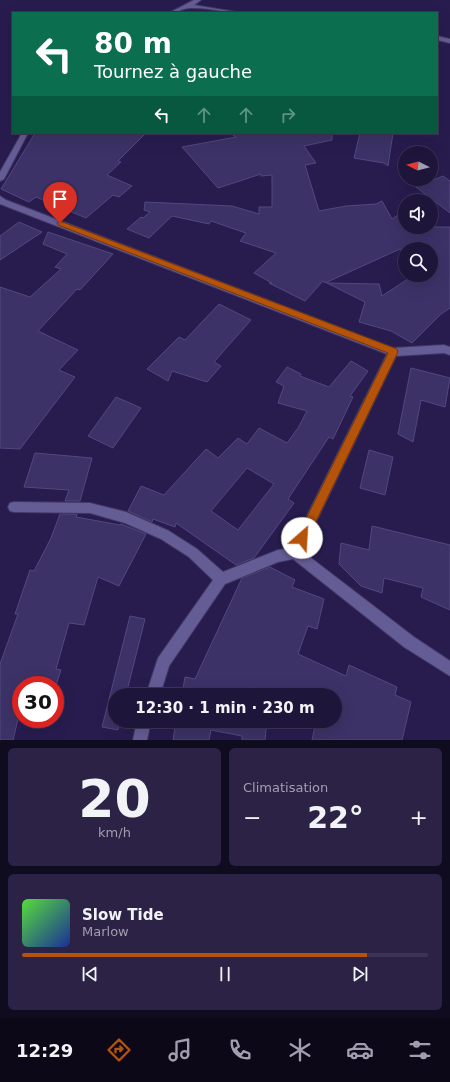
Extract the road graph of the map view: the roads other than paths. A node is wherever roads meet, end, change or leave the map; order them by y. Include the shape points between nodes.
1 (198, 0) edge
2 (189, 6) junction
3 (174, 12) edge
4 (232, 12) edge
5 (438, 38) edge
6 (450, 41) edge
7 (24, 134) edge
8 (0, 178) edge
9 (0, 198) edge
10 (448, 348) edge
11 (393, 352) junction
12 (14, 507) dead end
13 (295, 553) junction
14 (221, 579) junction
15 (450, 669) edge
16 (154, 688) edge
17 (142, 728) edge
18 (140, 740) edge

1 - 2 street
2 - 3 street
2 - 4 street
5 - 6 street
7 - 8 street
9 - 11 street via 3,202
10 - 11 street
11 - 13 street
12 - 14 street via 90,508 126,518 165,535 193,553
13 - 14 street via 272,558
13 - 15 street via 409,642
14 - 16 street via 163,663
17 - 18 street

